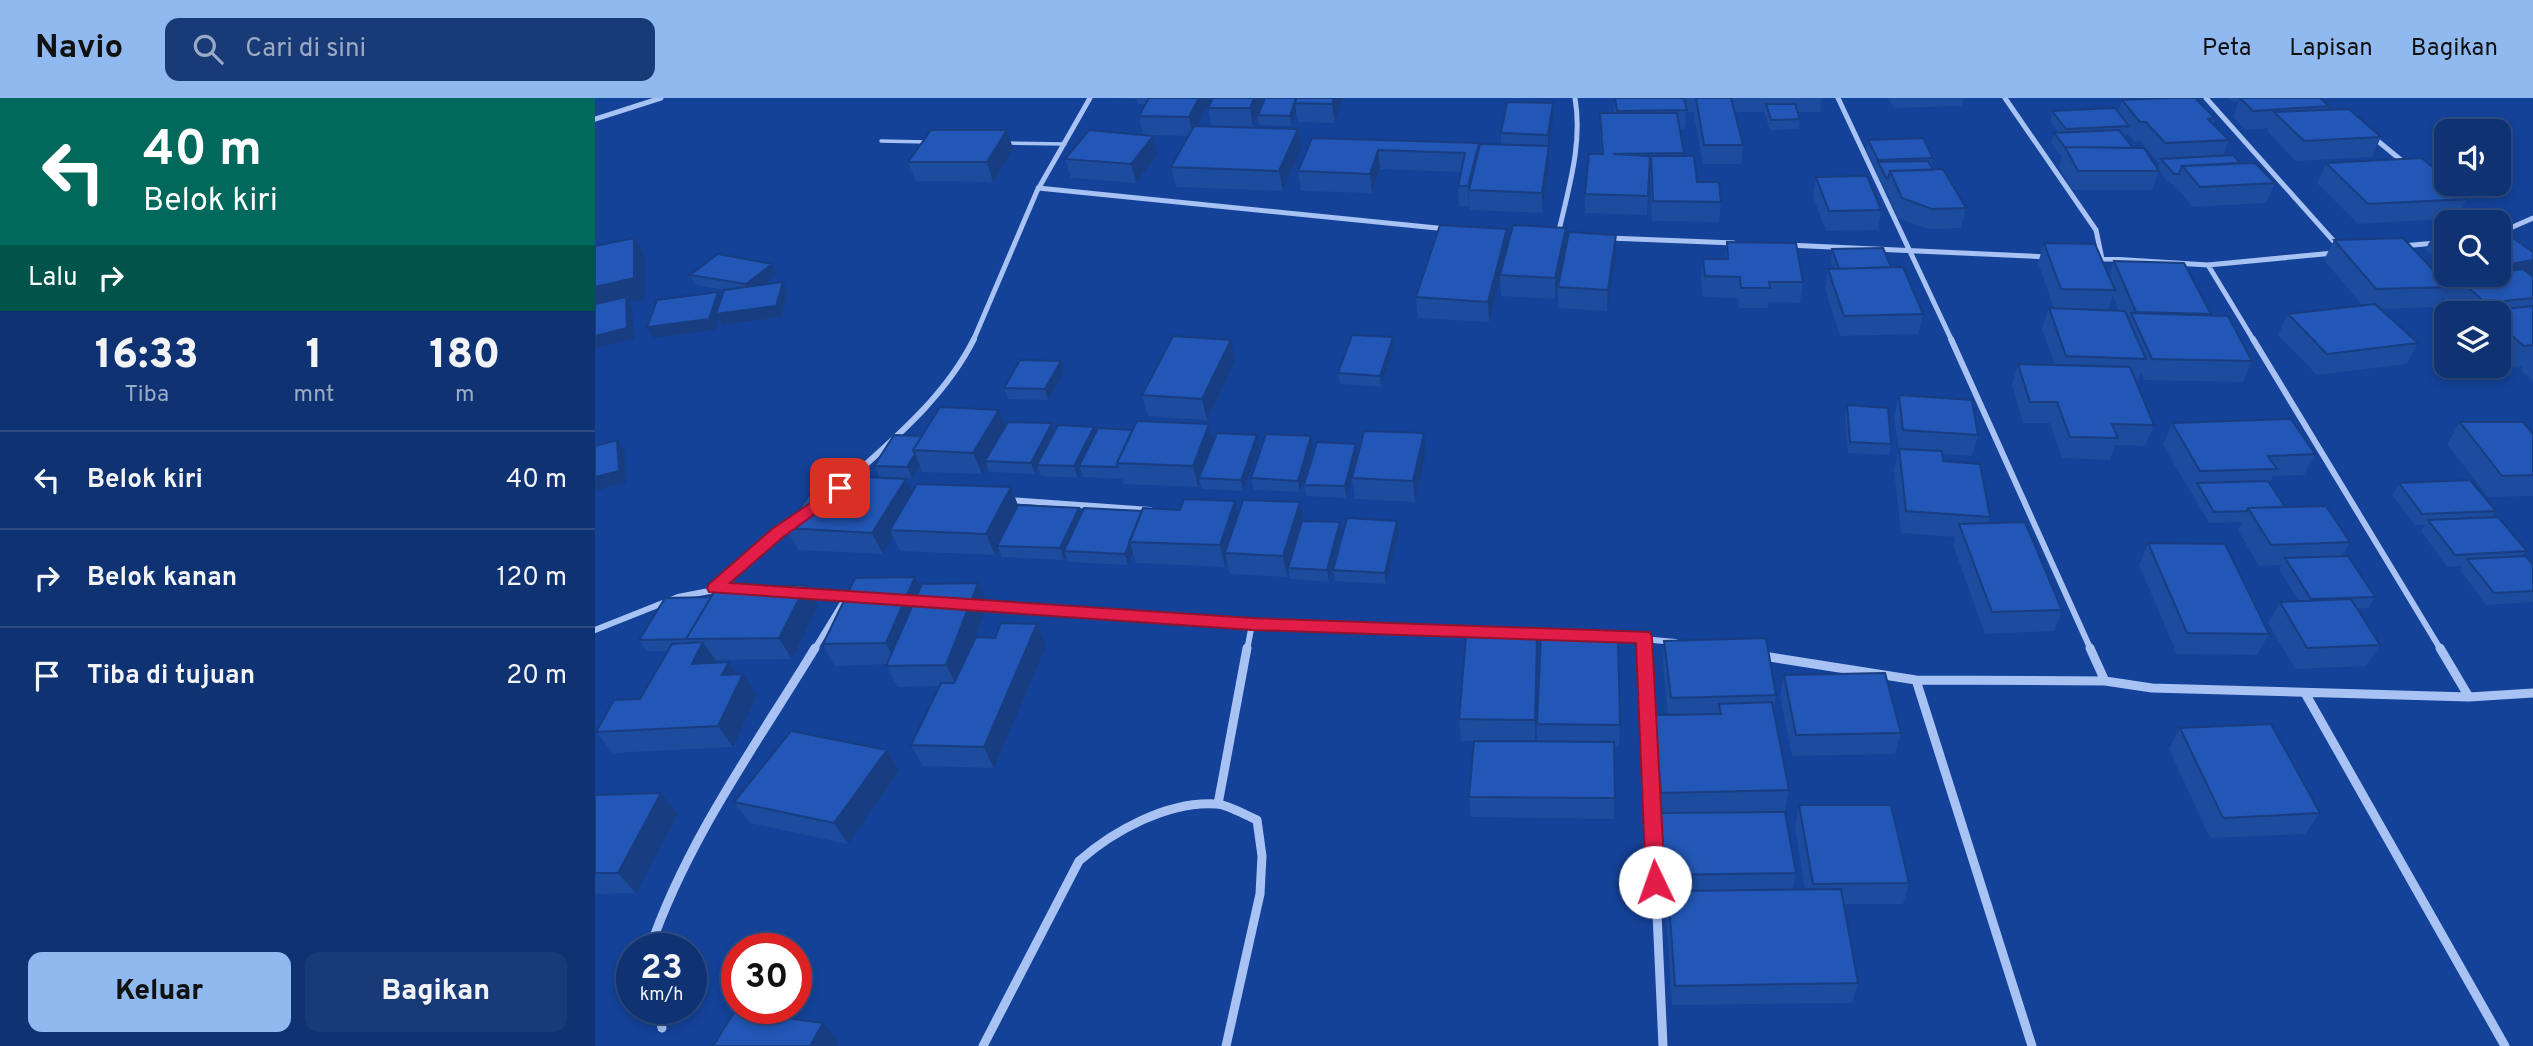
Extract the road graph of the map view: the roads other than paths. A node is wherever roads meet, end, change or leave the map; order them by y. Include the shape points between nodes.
1 (661, 98) edge
2 (1090, 98) edge
3 (1575, 98) edge
4 (1838, 98) edge
5 (2005, 98) edge
6 (2206, 98) edge
7 (595, 119) edge
8 (2371, 135) edge
9 (881, 141) dead end
10 (933, 142) edge
11 (999, 143) edge
12 (1065, 144) junction
13 (2412, 170) edge
14 (1038, 188) junction
15 (2453, 205) edge
16 (2459, 210) edge
17 (2533, 218) edge
18 (2511, 228) edge
19 (1460, 230) edge
20 (1544, 235) edge
21 (1558, 236) junction
22 (1571, 236) edge
23 (1599, 237) edge
24 (1737, 243) edge
25 (2434, 243) edge
26 (1779, 245) edge
27 (2395, 247) edge
28 (1912, 252) junction
29 (2062, 258) edge
30 (2089, 258) edge
31 (2102, 259) junction
32 (2208, 265) junction
33 (854, 489) edge
34 (1005, 500) edge
35 (1157, 511) edge
36 (803, 513) edge
37 (715, 588) junction
38 (728, 589) edge
39 (795, 593) edge
40 (848, 596) junction
41 (862, 597) edge
42 (973, 605) edge
43 (1252, 624) junction
44 (595, 630) edge
45 (1644, 637) junction
46 (1685, 643) edge
47 (1752, 654) edge
48 (1916, 680) junction
49 (2105, 681) junction
50 (2305, 693) junction
51 (2533, 693) edge
52 (2469, 697) junction
53 (1218, 804) junction
54 (654, 933) edge
55 (661, 1024) edge
56 (662, 1028) dead end
57 (983, 1046) edge
58 (1226, 1046) edge
59 (1663, 1046) edge
60 (2032, 1046) edge
61 (2505, 1046) edge

1 - 7 street
2 - 12 street
3 - 21 street via 1573,161
4 - 28 street
5 - 31 street via 2096,230
6 - 32 street via 2343,252
8 - 13 street
9 - 10 lane
11 - 12 lane
12 - 14 street
14 - 19 street
14 - 33 street via 960,365 940,392 840,488
15 - 16 street
17 - 18 street
20 - 21 street
21 - 22 street
23 - 24 street
25 - 27 street
26 - 28 street
28 - 29 street
28 - 49 street
30 - 31 street
31 - 32 street
32 - 52 street
34 - 35 street
36 - 37 street
37 - 38 street
37 - 44 street
39 - 40 street
40 - 41 street
40 - 54 street via 692,850
42 - 43 street
43 - 45 street
43 - 53 street
45 - 46 street
45 - 59 street
47 - 48 street
48 - 49 street
48 - 60 street
49 - 50 street via 2152,688
50 - 52 street
50 - 61 street
51 - 52 street
53 - 57 street via 1180,808 1137,822 1100,842 1079,861
53 - 58 street via 1257,820 1262,856 1260,894
55 - 56 street

